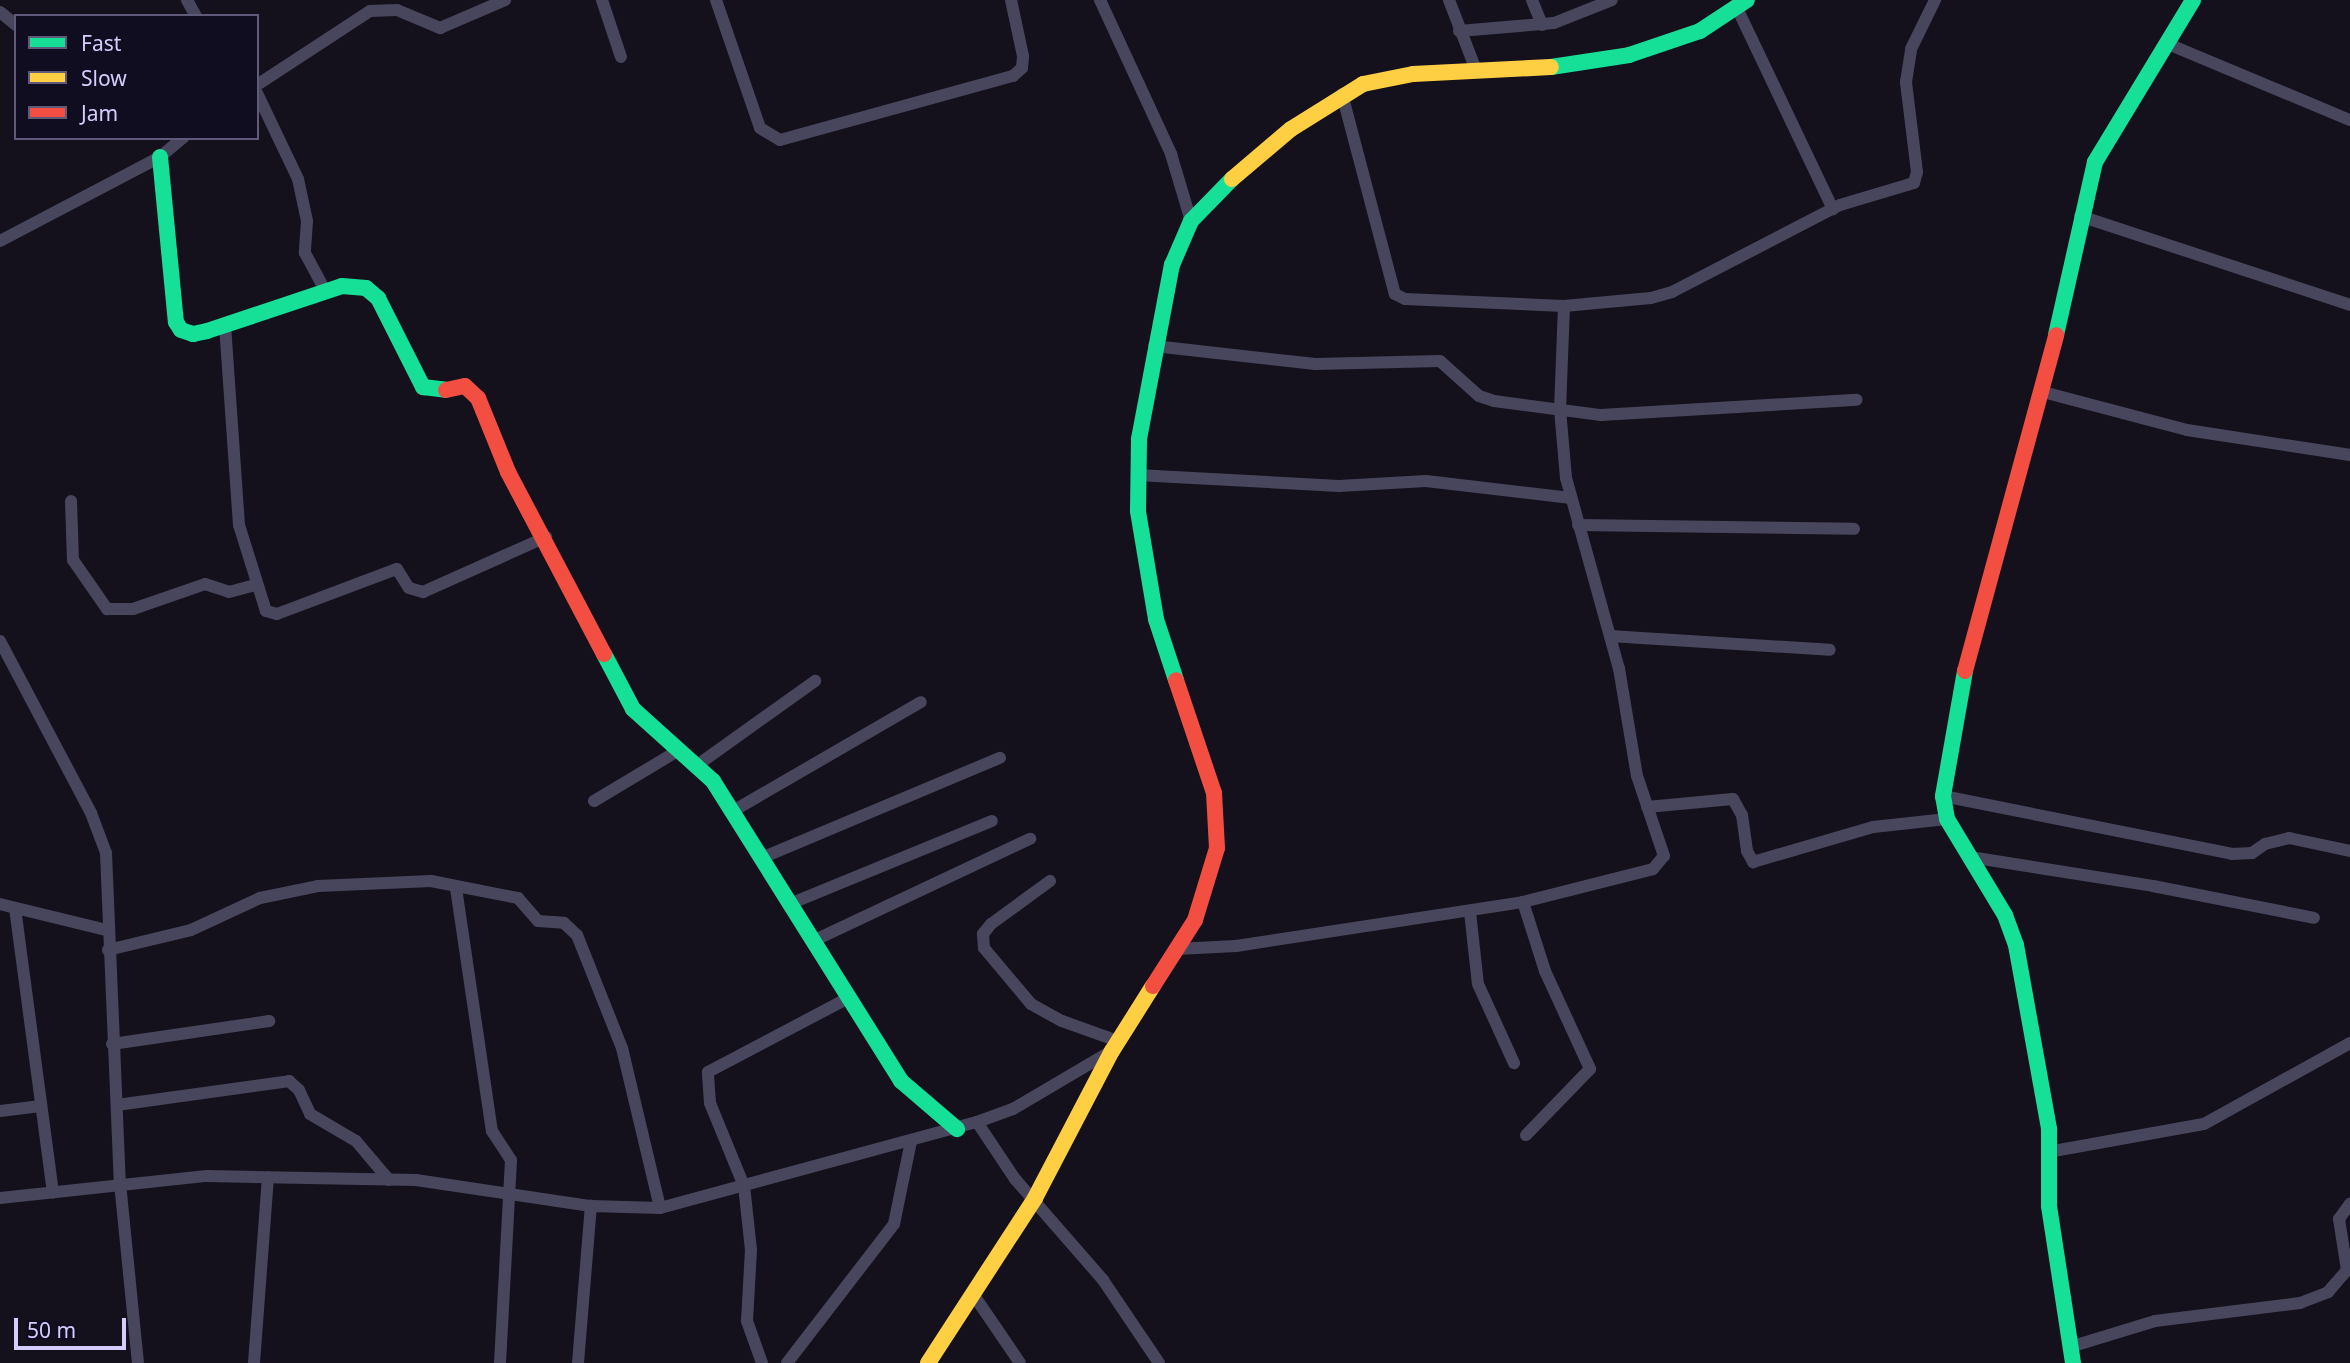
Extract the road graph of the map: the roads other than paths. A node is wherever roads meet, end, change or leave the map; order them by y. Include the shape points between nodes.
1 (505, 0) edge
2 (602, 0) edge
3 (716, 0) edge
4 (1011, 0) edge
5 (1100, 0) edge
6 (1449, 0) edge
7 (1532, 0) edge
8 (1612, 0) edge
9 (1935, 0) edge
10 (2193, 0) edge
11 (1742, 4) edge
12 (1542, 25) junction
13 (1459, 31) junction
14 (2168, 44) junction
15 (621, 57) dead end
16 (1476, 70) junction
17 (259, 84) edge
18 (1342, 94) junction
19 (259, 97) edge
20 (2350, 120) edge
21 (169, 145) edge
22 (1833, 209) junction
23 (2080, 216) junction
24 (1191, 220) junction
25 (0, 241) edge
26 (326, 292) junction
27 (2350, 305) edge
28 (1564, 306) junction
29 (225, 325) junction
30 (1154, 346) junction
31 (2043, 392) junction
32 (1857, 400) dead end
33 (1560, 410) junction
34 (2350, 454) edge
35 (1137, 475) junction
36 (1571, 498) junction
37 (71, 500) dead end
38 (1578, 525) junction
39 (1854, 529) dead end
40 (546, 537) junction
41 (255, 585) junction
42 (1610, 636) junction
43 (0, 641) edge
44 (1830, 650) dead end
45 (815, 681) dead end
46 (921, 702) dead end
47 (681, 748) junction
48 (1000, 758) dead end
49 (699, 764) junction
50 (1943, 796) junction
51 (594, 801) dead end
52 (1647, 807) junction
53 (733, 811) junction
54 (1947, 819) junction
55 (992, 821) dead end
56 (1030, 839) dead end
57 (2350, 851) edge
58 (764, 857) junction
59 (1970, 857) junction
60 (1050, 881) dead end
61 (456, 888) junction
62 (1522, 902) junction
63 (792, 903) junction
64 (0, 904) edge
65 (15, 908) junction
66 (1469, 912) junction
67 (2314, 918) dead end
68 (107, 930) junction
69 (815, 940) junction
70 (1177, 949) junction
71 (108, 950) junction
72 (850, 998) junction
73 (269, 1021) dead end
74 (2350, 1042) edge
75 (112, 1044) junction
76 (1115, 1046) junction
77 (1514, 1063) dead end
78 (117, 1105) junction
79 (41, 1106) junction
80 (0, 1111) edge
81 (977, 1122) junction
82 (957, 1129) junction
83 (1526, 1135) dead end
84 (911, 1141) junction
85 (2048, 1152) junction
86 (268, 1178) junction
87 (389, 1180) junction
88 (120, 1183) junction
89 (744, 1186) junction
90 (53, 1192) junction
91 (511, 1193) junction
92 (0, 1198) edge
93 (1035, 1198) junction
94 (2350, 1204) edge
95 (591, 1206) junction
96 (660, 1208) junction
97 (973, 1294) junction
98 (2072, 1355) edge
99 (138, 1363) edge
100 (254, 1363) edge
101 (499, 1363) edge
102 (578, 1363) edge
103 (762, 1363) edge
104 (787, 1363) edge
105 (928, 1363) edge
106 (1020, 1363) edge
107 (1160, 1363) edge

1 - 17 street via 440,28 397,10 370,11
2 - 15 street
3 - 4 street via 760,128 780,140 1013,76 1022,68 1023,57
5 - 24 street via 1167,143
6 - 13 street
7 - 12 street
8 - 12 street via 1588,13
9 - 22 street via 1911,50 1906,82 1917,172 1914,183
10 - 14 main road
11 - 16 main road via 1700,31 1629,55 1555,67
11 - 22 street
12 - 13 street
13 - 16 street
14 - 20 street
14 - 23 main road via 2095,162
16 - 18 main road via 1385,77
18 - 24 main road via 1262,152
18 - 28 street via 1395,294 1405,299
19 - 26 street via 298,179 307,221 305,253
21 - 25 street
21 - 29 main road via 176,322 193,334
22 - 28 street via 1672,292
23 - 27 street
23 - 31 main road
24 - 30 main road via 1172,265
26 - 29 main road
26 - 40 main road via 354,285 366,288 378,298 423,387 430,391 465,386 472,390 508,472
28 - 33 street
29 - 41 street via 236,502
30 - 33 street via 1315,364 1440,361 1479,396
30 - 35 main road
31 - 34 street via 2187,430
31 - 50 main road via 1976,619
32 - 33 street via 1625,414
33 - 36 street
35 - 36 street via 1339,486 1416,480
35 - 70 main road via 1142,548 1156,619 1214,793 1218,820 1206,897
36 - 38 street
37 - 41 street via 73,560 107,609 132,609 196,585 214,585 229,592
38 - 39 street
38 - 42 street
40 - 41 street via 423,592 409,588 397,569 277,614 262,607
40 - 47 main road via 634,709
42 - 44 street
42 - 52 street
43 - 68 street via 91,813 106,853
45 - 49 street
46 - 53 street
47 - 49 main road
47 - 51 street
48 - 58 street
49 - 53 main road
50 - 54 main road
50 - 57 street via 2232,854 2252,853 2289,838
52 - 54 street via 1733,799 1742,814 1753,862 1873,827
52 - 62 street via 1663,848 1661,864
53 - 58 main road
54 - 59 main road
55 - 63 street
56 - 69 street
58 - 63 main road
59 - 67 street
59 - 85 main road via 2005,915 2016,945 2049,1129
60 - 76 street via 991,924 983,934 984,947 1031,1003
61 - 71 street via 415,881 277,893 191,930
61 - 91 street via 492,1131 511,1160
61 - 96 street via 510,895 538,921 564,923 577,935 622,1048
62 - 66 street
62 - 83 street via 1545,971 1590,1069
63 - 69 main road
64 - 65 street
65 - 68 street
65 - 79 street
66 - 70 street via 1236,947
66 - 77 street via 1478,984
68 - 71 street
69 - 72 main road
70 - 76 main road
71 - 75 street
72 - 82 main road via 901,1081
72 - 89 street via 708,1072 710,1103
73 - 75 street
74 - 85 street via 2204,1124
75 - 78 street
76 - 81 street via 1013,1109
76 - 93 main road
78 - 87 street via 289,1081 299,1090 310,1114 356,1141
78 - 88 street
79 - 80 street
79 - 90 street
81 - 82 street
81 - 93 street via 1015,1179
82 - 84 street
84 - 89 street
84 - 104 street via 894,1224
85 - 98 main road via 2049,1206
86 - 87 street
86 - 88 street
86 - 100 street
87 - 91 street
88 - 90 street
88 - 99 street
89 - 96 street
89 - 103 street via 751,1250 747,1321
90 - 92 street
91 - 95 street
91 - 101 street
93 - 97 main road
93 - 107 street via 1102,1280
94 - 98 street via 2339,1219 2347,1270 2328,1293 2300,1303 2155,1321
95 - 96 street
95 - 102 street
97 - 105 main road
97 - 106 street

